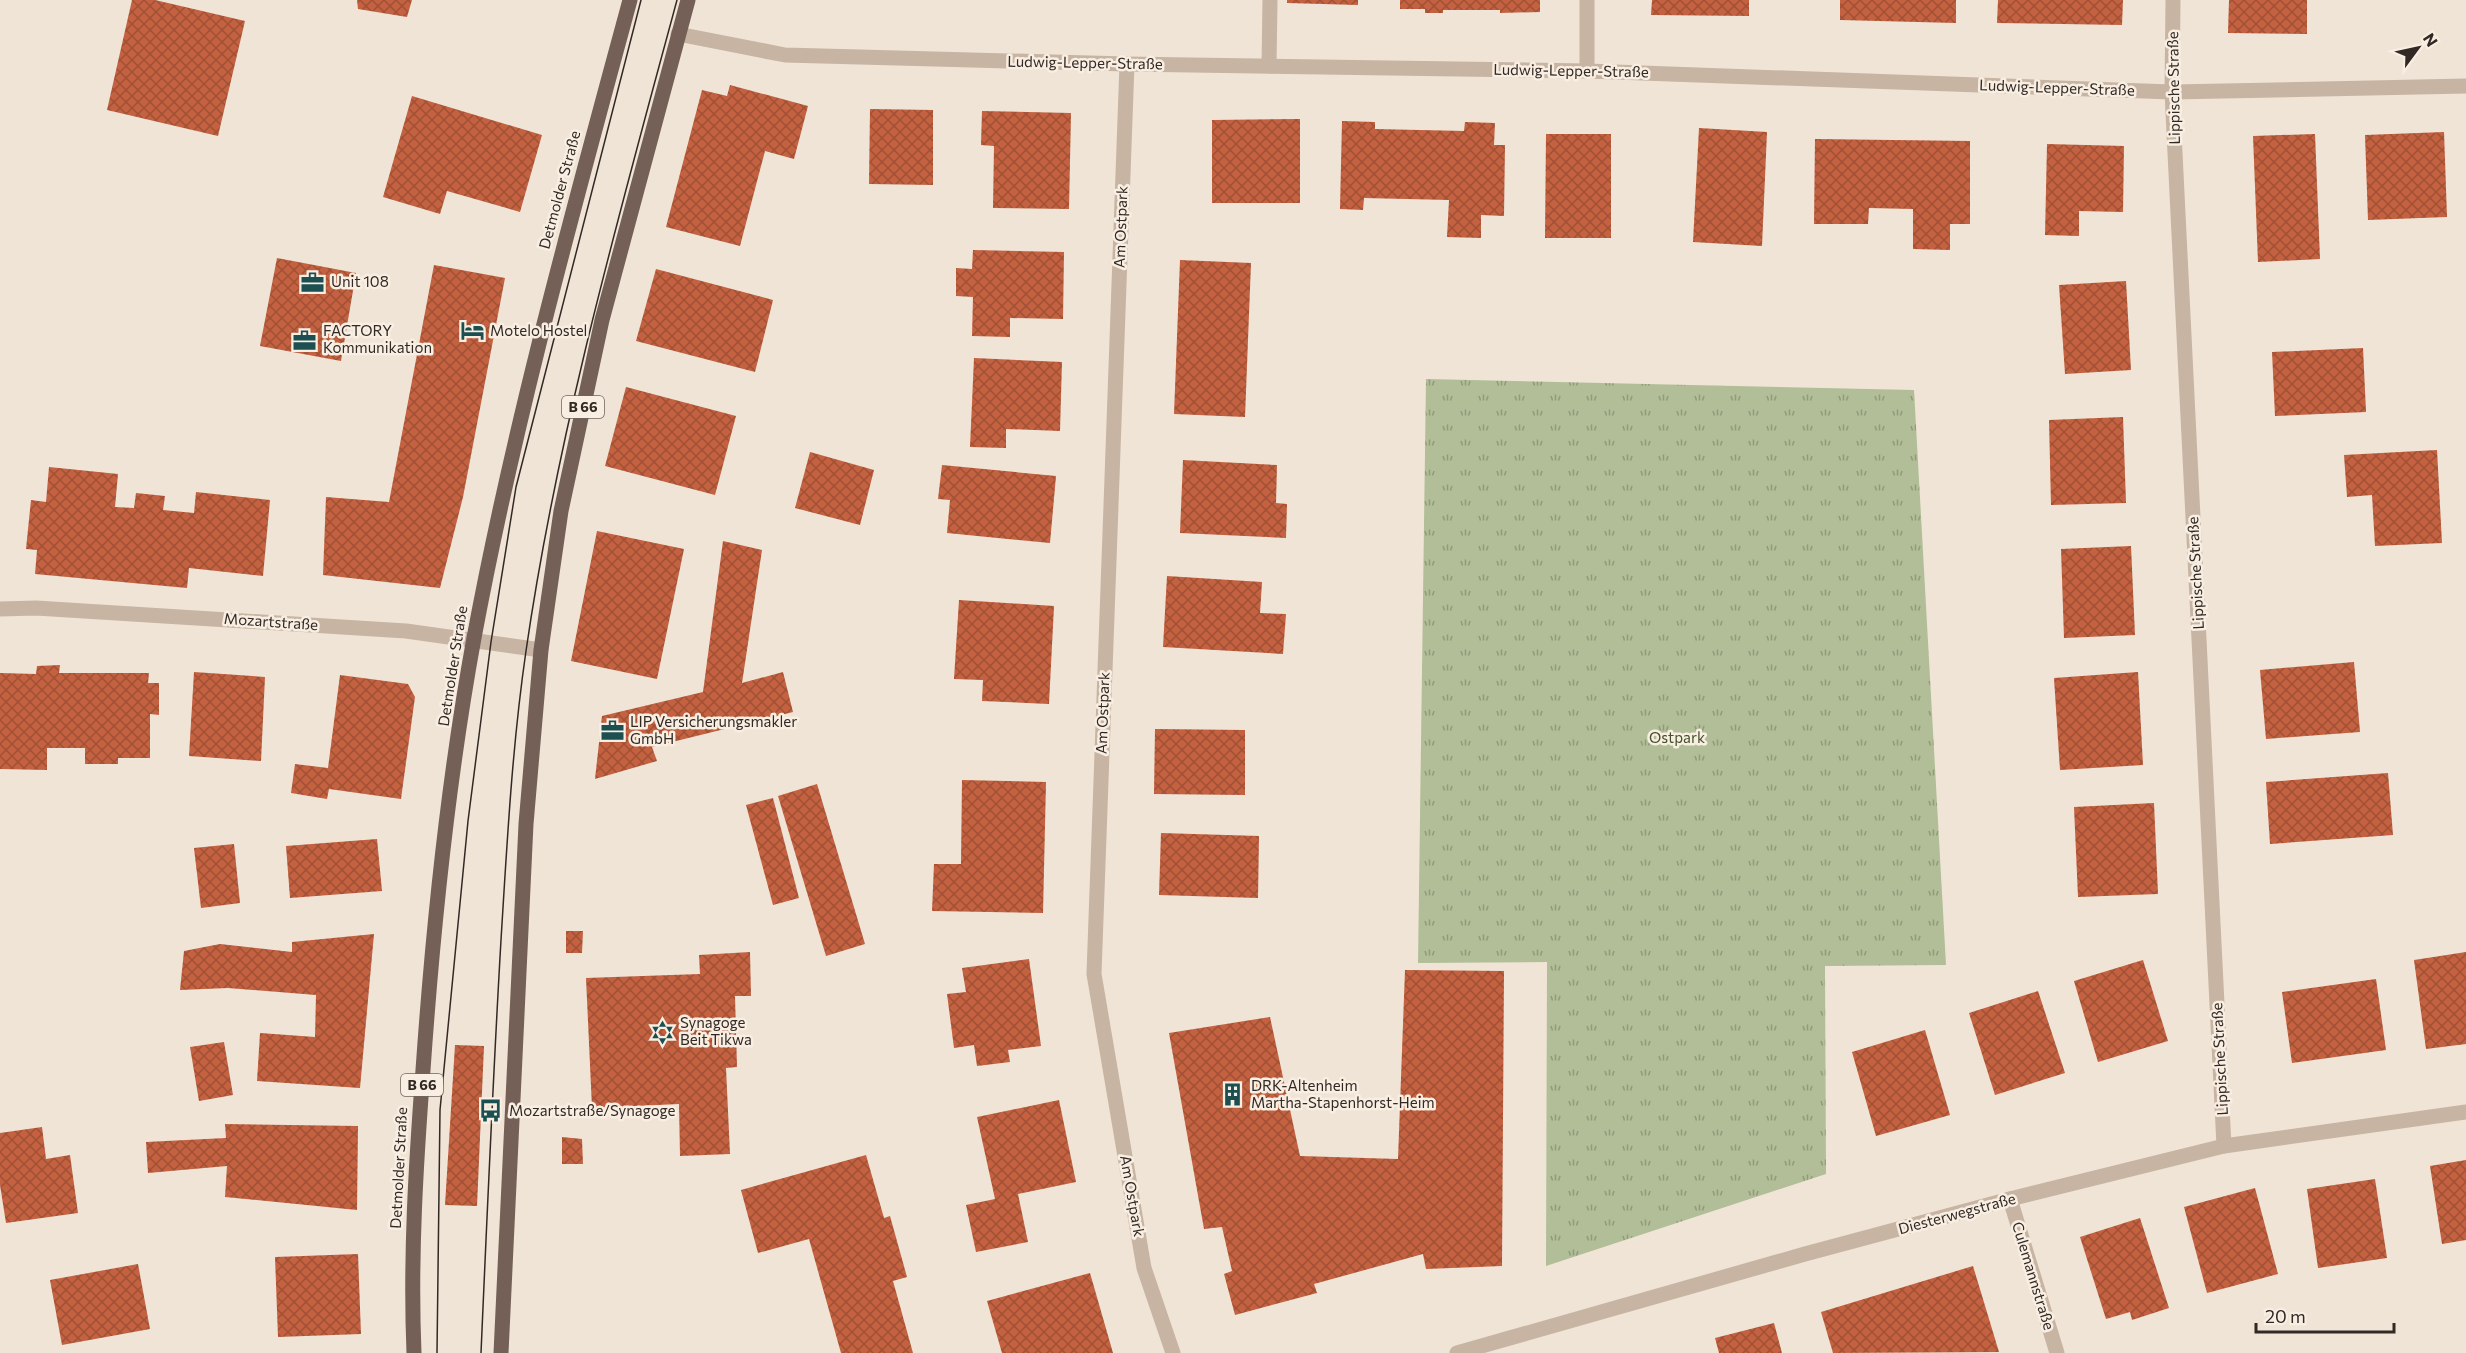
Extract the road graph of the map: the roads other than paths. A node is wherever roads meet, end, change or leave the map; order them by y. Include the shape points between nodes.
1 (630, 0) edge
2 (688, 0) edge
3 (1270, 0) edge
4 (1587, 0) edge
5 (2173, 0) edge
6 (678, 34) junction
7 (1127, 64) junction
8 (1269, 66) junction
9 (1587, 71) junction
10 (2466, 86) edge
11 (2172, 92) junction
12 (0, 609) edge
13 (474, 639) junction
14 (541, 650) junction
15 (2466, 1112) edge
16 (2224, 1146) junction
17 (2010, 1199) junction
18 (1463, 1352) edge
19 (414, 1353) edge
20 (501, 1353) edge
21 (1173, 1353) edge
22 (2057, 1353) edge

1 - 13 main road, Detmolder Straße / B 66 via 549,305
2 - 6 main road, B 66
3 - 8 street
4 - 9 street
5 - 11 street, Lippische Straße
6 - 7 street, Ludwig-Lepper-Straße via 785,55
6 - 14 main road, B 66 via 602,320 561,511
7 - 8 street, Ludwig-Lepper-Straße
7 - 21 street, Am Ostpark via 1094,974 1144,1268
8 - 9 street, Ludwig-Lepper-Straße
9 - 11 street, Ludwig-Lepper-Straße
10 - 11 street, Ludwig-Lepper-Straße
11 - 16 street, Lippische Straße
12 - 13 street, Mozartstraße via 48,608 406,631
13 - 14 street, Mozartstraße
13 - 19 main road, Detmolder Straße / B 66 via 447,818 427,1015 413,1228
14 - 20 main road, B 66 via 526,824
15 - 16 street, Diesterwegstraße
16 - 17 street, Diesterwegstraße
17 - 18 street, Diesterwegstraße
17 - 22 street, Culemannstraße

